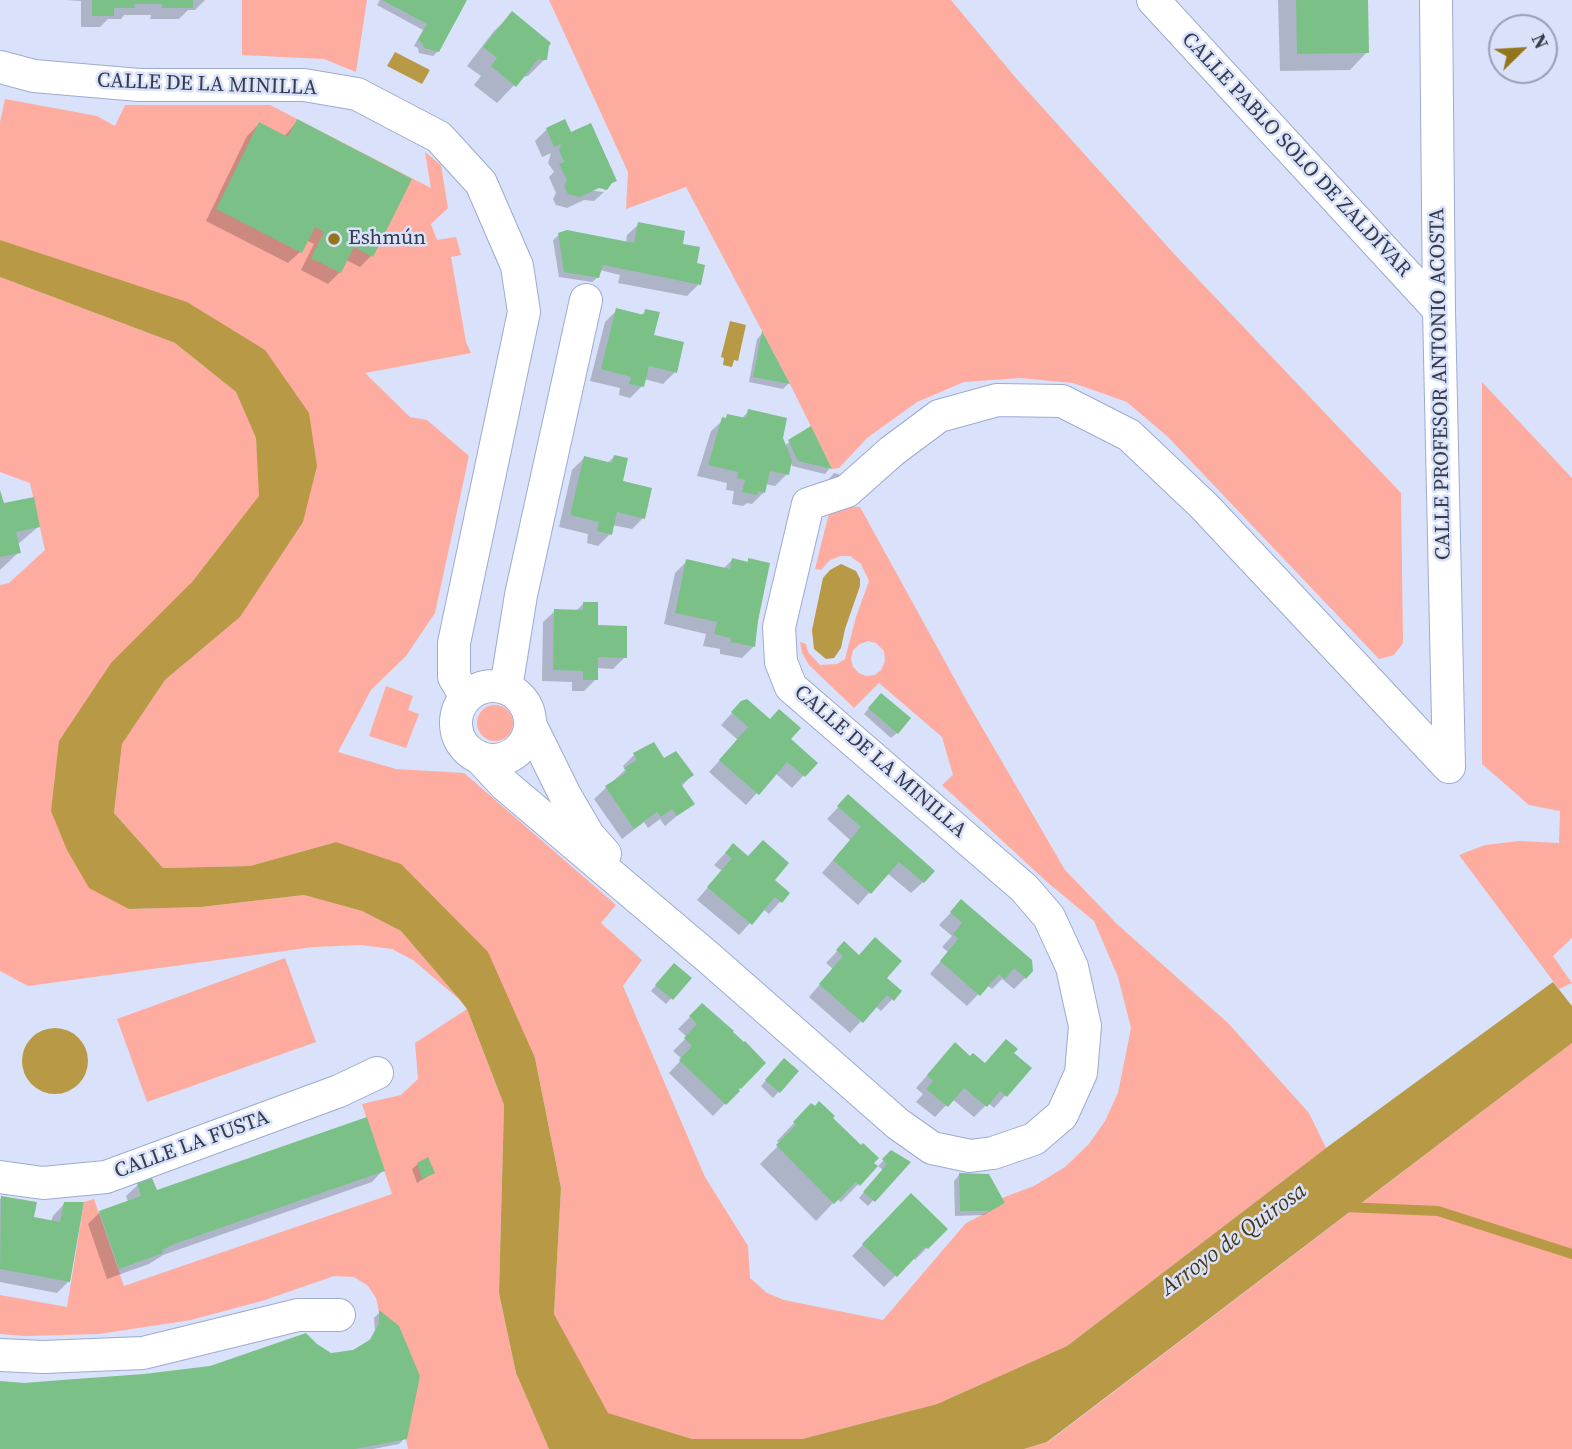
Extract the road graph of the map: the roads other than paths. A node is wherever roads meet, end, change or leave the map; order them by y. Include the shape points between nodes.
1 (1153, 0) edge
2 (1436, 0) edge
3 (0, 67) edge
4 (586, 300) dead end
5 (1439, 310) junction
6 (506, 688) junction
7 (467, 697) junction
8 (530, 724) junction
9 (479, 757) junction
10 (1449, 767) joint
11 (646, 904) junction
12 (377, 1073) dead end
13 (0, 1177) edge
14 (340, 1315) dead end
15 (0, 1355) edge

1 - 5 street, CALLE PABLO SOLO DE ZALDÍVAR
2 - 5 street, CALLE PROFESOR ANTONIO ACOSTA
3 - 7 street, CALLE DE LA MINILLA via 34,76 139,85 304,85 356,94 439,137 481,183 516,266 524,312 454,643 454,677
4 - 6 street via 521,595
5 - 10 street, CALLE PROFESOR ANTONIO ACOSTA
6 - 7 street via 485,686
6 - 8 street via 524,702
7 - 9 street via 459,707 457,731 461,742
8 - 9 street via 528,736 514,754 503,759
8 - 11 street, CALLE DE LA MINILLA via 589,836
9 - 11 street, CALLE DE LA MINILLA via 505,786
10 - 11 street, CALLE DE LA MINILLA via 1204,506 1129,435 1062,401 997,400 939,416 847,491 808,504 779,626 781,662 791,687 1024,888 1049,917 1072,967 1084,1026 1080,1073 1062,1115 1034,1139 993,1153 970,1156 932,1148 898,1125
12 - 13 street, CALLE LA FUSTA via 106,1177 43,1183
14 - 15 street via 298,1315 143,1353

